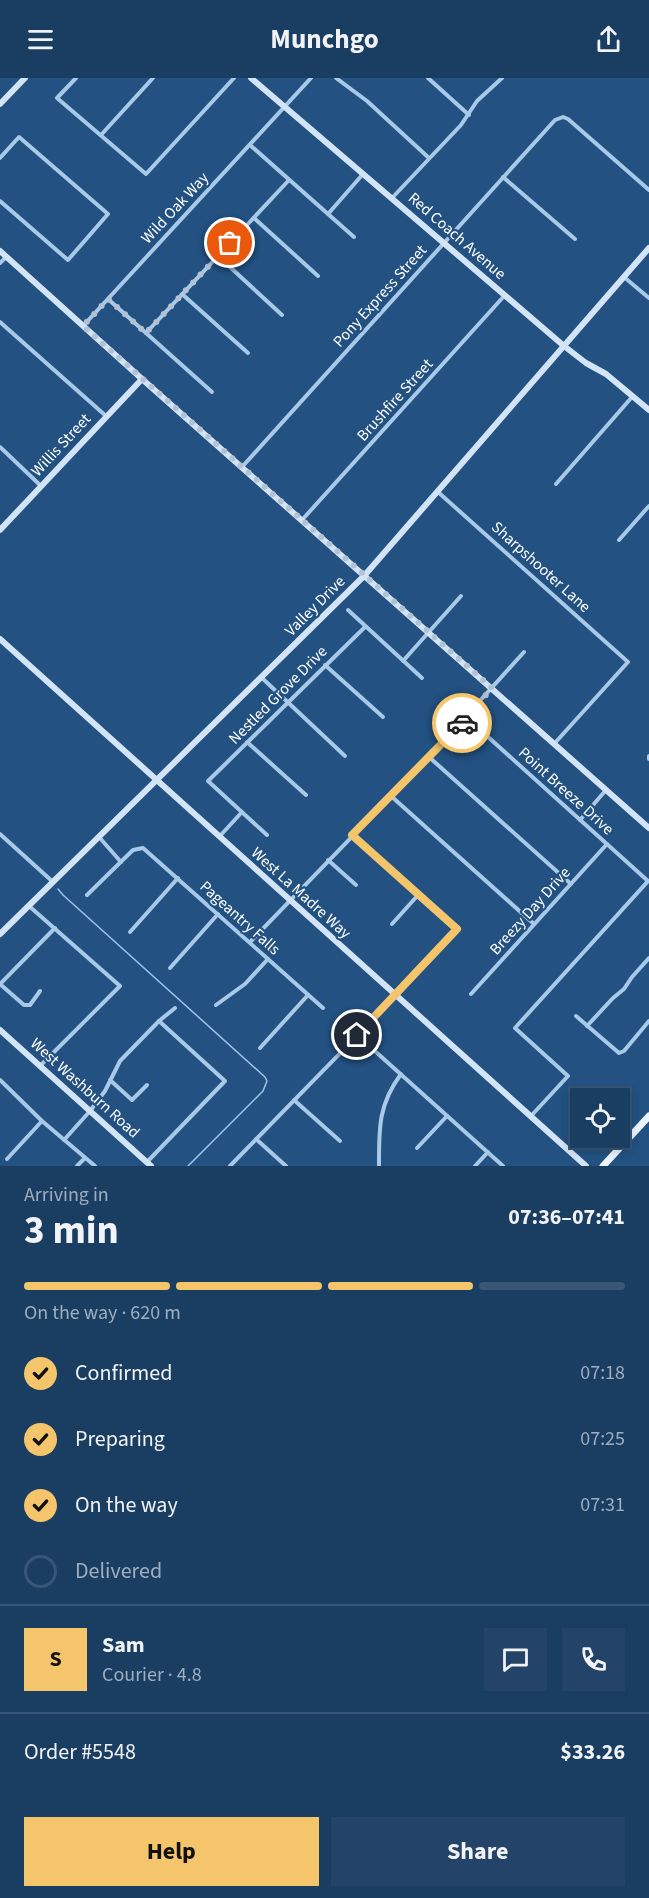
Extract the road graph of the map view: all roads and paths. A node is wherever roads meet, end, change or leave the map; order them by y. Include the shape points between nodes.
1 (25, 78) edge
2 (76, 78) edge
3 (153, 78) edge
4 (234, 78) edge
5 (251, 78) edge
6 (311, 78) edge
7 (336, 78) edge
8 (428, 78) edge
9 (502, 78) edge
10 (0, 104) edge
11 (285, 106) junction
12 (469, 115) junction
13 (100, 135) junction
14 (250, 145) junction
15 (0, 158) edge
16 (429, 158) junction
17 (364, 174) junction
18 (503, 177) junction
19 (289, 180) junction
20 (649, 190) edge
21 (392, 198) junction
22 (0, 201) edge
23 (328, 214) junction
24 (254, 218) junction
25 (354, 237) dead end
26 (575, 239) dead end
27 (444, 243) junction
28 (649, 248) edge
29 (0, 251) edge
30 (218, 256) junction
31 (6, 257) junction
32 (0, 263) edge
33 (318, 276) dead end
34 (624, 277) junction
35 (182, 294) junction
36 (506, 295) junction
37 (649, 298) edge
38 (108, 299) junction
39 (282, 315) dead end
40 (0, 322) edge
41 (83, 326) junction
42 (146, 333) junction
43 (564, 346) junction
44 (248, 353) dead end
45 (142, 379) junction
46 (212, 392) dead end
47 (632, 396) junction
48 (649, 410) edge
49 (106, 417) junction
50 (0, 447) edge
51 (242, 468) junction
52 (556, 484) dead end
53 (41, 486) junction
54 (438, 491) junction
55 (649, 506) edge
56 (302, 520) junction
57 (0, 530) edge
58 (619, 540) dead end
59 (364, 576) junction
60 (462, 596) dead end
61 (348, 610) dead end
62 (364, 627) junction
63 (429, 633) junction
64 (0, 639) edge
65 (524, 652) dead end
66 (403, 661) junction
67 (326, 665) junction
68 (261, 677) junction
69 (422, 678) dead end
70 (492, 688) junction
71 (287, 704) junction
72 (383, 717) dead end
73 (467, 718) junction
74 (247, 742) junction
75 (554, 744) junction
76 (345, 756) dead end
77 (429, 757) junction
78 (157, 781) junction
79 (606, 790) junction
80 (306, 795) dead end
81 (391, 796) junction
82 (242, 812) junction
83 (580, 820) junction
84 (649, 828) edge
85 (0, 834) edge
86 (267, 834) dead end
87 (352, 835) junction
88 (99, 837) junction
89 (219, 837) junction
90 (607, 844) junction
91 (328, 860) junction
92 (121, 862) junction
93 (178, 878) junction
94 (648, 881) edge
95 (53, 882) junction
96 (571, 884) junction
97 (356, 885) dead end
98 (419, 894) junction
99 (87, 895) dead end
100 (290, 902) junction
101 (29, 906) junction
102 (218, 914) junction
103 (392, 924) dead end
104 (534, 924) junction
105 (55, 928) junction
106 (130, 932) dead end
107 (0, 934) edge
108 (250, 942) junction
109 (649, 958) edge
110 (268, 959) junction
111 (170, 968) dead end
112 (0, 984) edge
113 (40, 991) dead end
114 (471, 994) dead end
115 (308, 995) junction
116 (396, 996) junction
117 (216, 1005) dead end
118 (175, 1008) dead end
119 (323, 1008) dead end
120 (576, 1016) dead end
121 (159, 1021) junction
122 (649, 1021) edge
123 (587, 1026) junction
124 (0, 1030) edge
125 (357, 1035) junction
126 (260, 1048) dead end
127 (40, 1066) junction
128 (401, 1074) junction
129 (0, 1080) edge
130 (110, 1080) junction
131 (147, 1085) dead end
132 (294, 1100) junction
133 (90, 1111) junction
134 (447, 1116) junction
135 (649, 1116) edge
136 (531, 1117) junction
137 (42, 1121) junction
138 (256, 1139) junction
139 (64, 1140) junction
140 (340, 1141) dead end
141 (417, 1148) dead end
142 (488, 1152) junction
143 (85, 1158) junction
144 (7, 1159) dead end
145 (149, 1164) edge
146 (77, 1166) edge
147 (95, 1166) edge
148 (230, 1166) edge
149 (286, 1166) edge
150 (379, 1166) edge
151 (475, 1166) edge
152 (503, 1166) edge
153 (586, 1166) edge
154 (603, 1166) edge

1 - 10 street
2 - 13 street via 57,98
3 - 13 street
4 - 13 street via 146,174
5 - 11 street, Red Coach Avenue
6 - 11 street, Wild Oak Way
7 - 16 street
8 - 12 street
9 - 12 street via 477,101
11 - 14 street, Wild Oak Way
11 - 17 street, Red Coach Avenue
12 - 16 street
14 - 19 street
14 - 38 street, Wild Oak Way
15 - 22 street via 19,137 108,214 68,260
16 - 21 street
17 - 21 street, Red Coach Avenue
17 - 23 street
18 - 20 street, Pony Express Street via 555,120 563,117
18 - 26 street
18 - 27 street, Pony Express Street
19 - 23 street
19 - 24 street
21 - 27 street, Red Coach Avenue
23 - 25 street
24 - 30 street
24 - 33 street
27 - 36 street, Red Coach Avenue
27 - 51 street, Pony Express Street
28 - 34 street, Valley Drive
29 - 31 street
30 - 35 street
30 - 39 street
31 - 32 street
31 - 41 street
34 - 37 street
34 - 43 street, Valley Drive
35 - 42 street
35 - 44 street
36 - 43 street, Red Coach Avenue
36 - 56 street, Brushfire Street
38 - 41 street, Wild Oak Way
38 - 42 street
40 - 49 street
41 - 45 street
42 - 46 street
43 - 47 street, Red Coach Avenue
43 - 54 street, Valley Drive
45 - 49 street, Willis Street
45 - 51 street
47 - 48 street, Red Coach Avenue
47 - 52 street
49 - 53 street, Willis Street
50 - 53 street
51 - 56 street
53 - 57 street, Willis Street
54 - 59 street, Valley Drive
54 - 75 street, Sharpshooter Lane via 628,662
55 - 58 street
56 - 59 street
59 - 63 street
59 - 68 street, Valley Drive
60 - 63 street
61 - 62 street
62 - 66 street
62 - 67 street, Nestled Grove Drive
63 - 66 street
63 - 70 street
64 - 78 street, West La Madre Way
65 - 70 street
66 - 69 street
67 - 71 street, Nestled Grove Drive
67 - 72 street
68 - 71 street
68 - 78 street, Valley Drive
70 - 73 street
70 - 75 street
71 - 74 street, Nestled Grove Drive
71 - 76 street
73 - 77 street
73 - 83 street, Point Breeze Drive
74 - 80 street
74 - 82 street, Nestled Grove Drive via 208,781
75 - 79 street
77 - 81 street
77 - 96 street
78 - 88 street, Valley Drive
78 - 89 street, West La Madre Way
79 - 83 street
79 - 84 street
81 - 87 street
81 - 104 street
82 - 86 street
82 - 89 street
83 - 90 street, Point Breeze Drive
85 - 95 street
87 - 91 street
87 - 98 street
88 - 92 street
88 - 95 street, Valley Drive
89 - 100 street, West La Madre Way
90 - 94 street, Point Breeze Drive
90 - 96 street, Breezy Day Drive
91 - 97 street
91 - 100 street
92 - 93 street, Pageantry Falls via 140,848
92 - 99 street
93 - 102 street, Pageantry Falls
93 - 106 street
94 - 136 street via 515,1028 568,1076
95 - 101 street, Valley Drive
96 - 104 street, Breezy Day Drive
98 - 103 street
98 - 116 street via 457,929
100 - 108 street
100 - 116 street, West La Madre Way
101 - 105 street
101 - 107 street, Valley Drive
102 - 108 street, Pageantry Falls
102 - 111 street
104 - 114 street, Breezy Day Drive
105 - 112 street
105 - 127 street via 120,986
108 - 110 street, Pageantry Falls
109 - 123 street
110 - 115 street, Pageantry Falls
110 - 117 street via 245,984
112 - 113 street via 24,1005 30,1005
115 - 119 street, Pageantry Falls
115 - 126 street
116 - 125 street
116 - 136 street, West La Madre Way
118 - 121 street
120 - 123 street
121 - 130 street via 120,1061
121 - 145 street via 225,1081
122 - 123 street via 619,1053
124 - 127 street, West Washburn Road
125 - 128 street
125 - 132 street
127 - 133 street, West Washburn Road
128 - 134 street
128 - 150 street via 383,1107
129 - 137 street
130 - 131 street via 132,1100
130 - 133 street
132 - 138 street
132 - 140 street
133 - 139 street
133 - 145 street, West Washburn Road
134 - 141 street
134 - 142 street
135 - 154 main road
136 - 153 street, West La Madre Way
137 - 139 street
137 - 144 street
138 - 148 street
138 - 149 street
139 - 143 street
142 - 151 street
142 - 152 street
143 - 146 street
143 - 147 street

